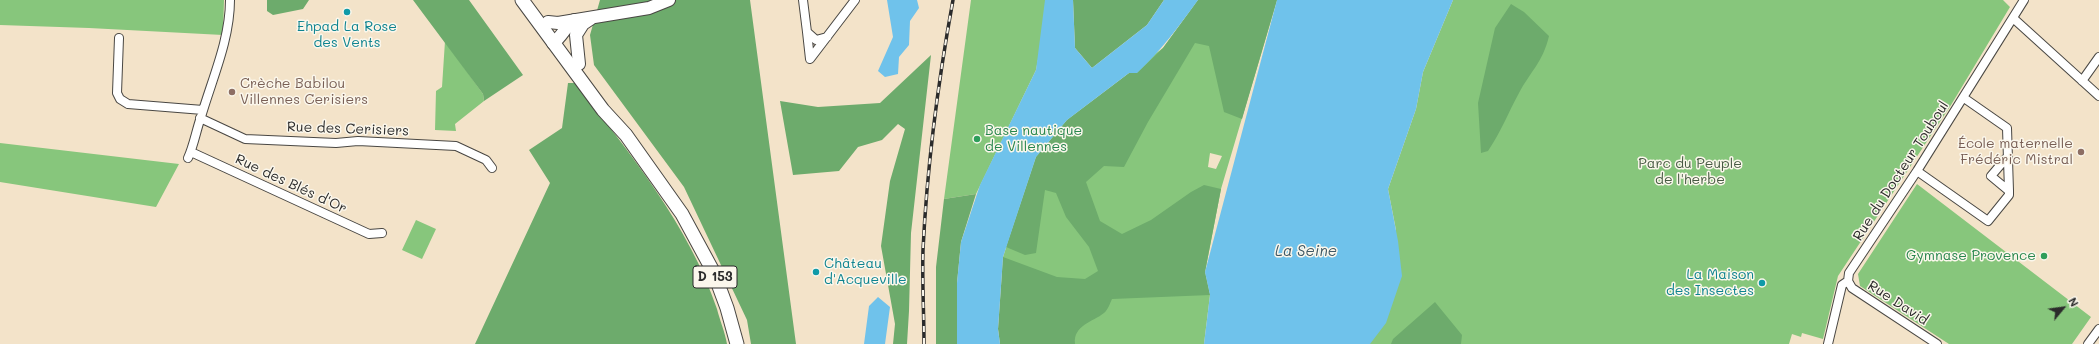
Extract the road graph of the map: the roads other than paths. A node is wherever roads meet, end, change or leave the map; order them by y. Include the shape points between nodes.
1 (230, 0) edge
2 (522, 0) edge
3 (530, 0) edge
4 (669, 0) edge
5 (803, 0) edge
6 (855, 0) edge
7 (2024, 0) edge
8 (592, 18) junction
9 (2013, 18) junction
10 (574, 20) junction
11 (548, 22) junction
12 (807, 32) junction
13 (576, 35) junction
14 (827, 37) junction
15 (120, 38) dead end
16 (558, 45) junction
17 (2099, 57) edge
18 (579, 64) junction
19 (2082, 81) junction
20 (2099, 96) edge
21 (1964, 98) junction
22 (203, 110) junction
23 (200, 118) junction
24 (626, 135) junction
25 (2008, 156) junction
26 (492, 168) dead end
27 (1917, 171) junction
28 (2009, 191) junction
29 (382, 233) dead end
30 (1848, 281) junction
31 (2099, 329) edge
32 (737, 344) edge
33 (1828, 344) edge
34 (1937, 344) edge
35 (2088, 344) edge

1 - 22 street via 225,39
2 - 16 main road, D 153
3 - 11 main road, D 153
4 - 8 street via 649,8
5 - 12 street
6 - 14 street
7 - 9 street, Rue du Docteur Touboul
8 - 10 street
8 - 13 street via 583,24
9 - 19 street
9 - 21 street, Rue du Docteur Touboul
10 - 11 street
10 - 16 street via 566,27
11 - 16 main road, D 153
12 - 14 street via 816,40
12 - 14 street via 810,59
13 - 16 street
13 - 18 street
15 - 22 street via 117,93 120,99 128,104
16 - 18 main road, D 153
16 - 24 main road, D 153 via 608,116
17 - 19 street
18 - 24 main road, D 153
19 - 20 street
21 - 25 street via 2006,128
21 - 27 street, Rue du Docteur Touboul
22 - 23 street
23 - 26 street, Rue des Cerisiers via 245,139 456,146 486,160
23 - 29 street, Rue des Blés d'Or via 190,155 369,234
24 - 32 main road, D 153 via 682,214 704,253 723,296
25 - 28 street
25 - 28 street via 1991,176
27 - 28 street via 1988,221 2009,195
27 - 30 street, Rue du Docteur Touboul via 1849,273
30 - 33 street, Rue du Docteur Touboul via 1841,288
30 - 34 street, Rue David via 1852,288
31 - 35 street

